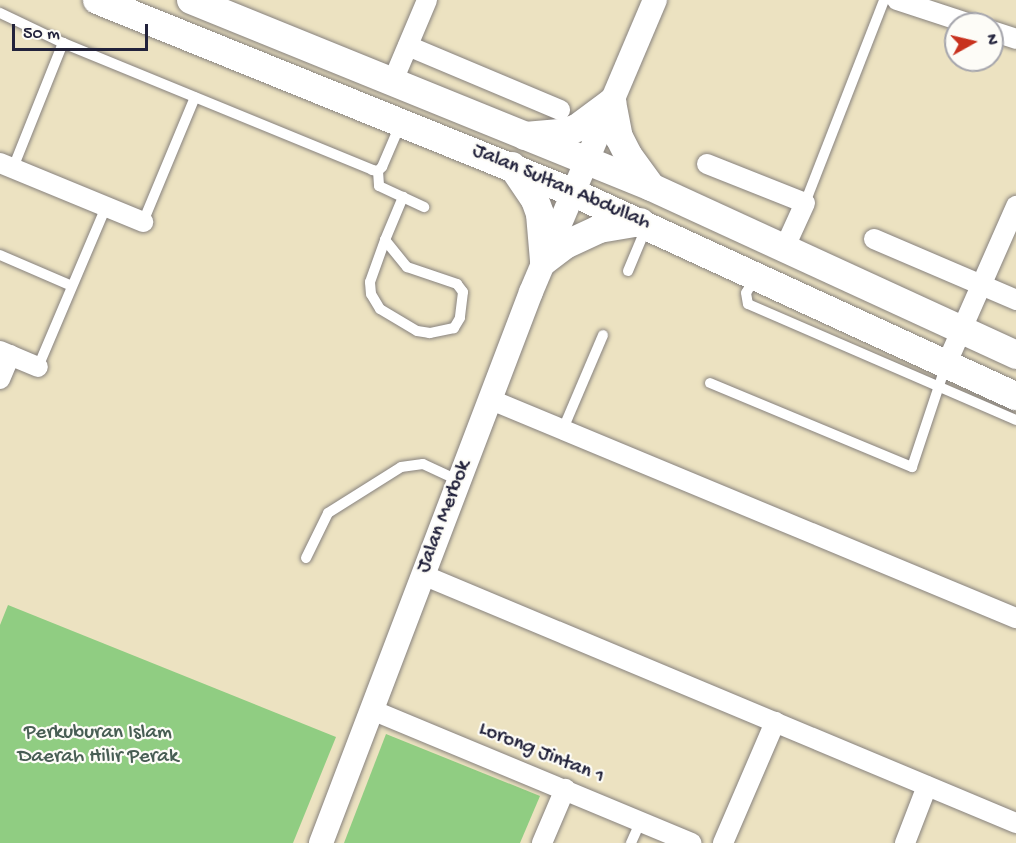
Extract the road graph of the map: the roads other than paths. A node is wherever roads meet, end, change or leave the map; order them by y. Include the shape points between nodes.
1 (98, 0) edge
2 (191, 0) edge
3 (428, 0) edge
4 (655, 0) edge
5 (884, 0) edge
6 (897, 0) edge
7 (0, 14) edge
8 (944, 15) edge
9 (63, 44) junction
10 (408, 46) junction
11 (392, 83) junction
12 (195, 98) junction
13 (612, 102) junction
14 (560, 110) dead end
15 (401, 122) junction
16 (520, 136) junction
17 (586, 162) junction
18 (707, 164) dead end
19 (6, 166) edge
20 (512, 166) junction
21 (378, 171) junction
22 (651, 187) junction
23 (574, 193) junction
24 (403, 196) junction
25 (805, 203) junction
26 (106, 207) junction
27 (424, 207) dead end
28 (1015, 212) edge
29 (143, 222) joint
30 (644, 223) junction
31 (874, 239) dead end
32 (386, 240) junction
33 (784, 249) junction
34 (0, 255) edge
35 (544, 261) junction
36 (628, 271) dead end
37 (982, 285) junction
38 (72, 286) junction
39 (1016, 300) edge
40 (962, 330) junction
41 (603, 335) dead end
42 (5, 353) edge
43 (1016, 355) edge
44 (38, 367) joint
45 (943, 376) junction
46 (0, 379) edge
47 (710, 382) dead end
48 (1016, 396) edge
49 (489, 399) junction
50 (1016, 420) edge
51 (563, 429) junction
52 (458, 480) junction
53 (306, 558) dead end
54 (423, 575) junction
55 (1016, 618) edge
56 (372, 710) junction
57 (775, 722) junction
58 (927, 786) junction
59 (565, 789) junction
60 (641, 821) junction
61 (1016, 823) edge
62 (321, 843) edge
63 (542, 843) edge
64 (631, 843) edge
65 (691, 843) edge
66 (723, 843) edge
67 (905, 843) edge

1 - 15 main road, Jalan Sultan Abdullah
2 - 11 main road, Jalan Sultan Abdullah
3 - 10 street
4 - 13 street, Jalan Merbok
5 - 25 lane
6 - 8 street
7 - 9 lane
9 - 12 lane
9 - 19 lane
10 - 11 street
10 - 14 street
11 - 16 main road, Jalan Sultan Abdullah
12 - 21 lane
12 - 29 lane
13 - 16 main road via 577,128 563,133
13 - 17 street, Jalan Merbok
13 - 22 main road via 619,137
15 - 20 main road, Jalan Sultan Abdullah
15 - 21 lane
16 - 17 main road, Jalan Sultan Abdullah
17 - 22 main road, Jalan Sultan Abdullah
17 - 23 street, Jalan Merbok
18 - 25 street
19 - 26 street
20 - 23 main road, Jalan Sultan Abdullah
20 - 35 main road via 540,213
21 - 24 lane via 379,186
22 - 33 main road, Jalan Sultan Abdullah
23 - 30 main road, Jalan Sultan Abdullah
23 - 35 street, Jalan Merbok
24 - 27 lane
24 - 32 lane
25 - 33 street
26 - 29 street
26 - 38 lane
28 - 37 street
30 - 35 main road via 591,232
30 - 36 lane
30 - 45 main road, Jalan Sultan Abdullah via 756,276
31 - 37 street
32 - 32 lane via 370,282 371,294 380,309 417,331 430,333 454,328 460,318 463,292 457,284 407,267
33 - 40 main road, Jalan Sultan Abdullah
34 - 38 lane
35 - 49 street, Jalan Merbok
37 - 39 street
37 - 40 street
38 - 44 lane
40 - 43 main road, Jalan Sultan Abdullah
40 - 45 street
41 - 51 lane
42 - 44 street
42 - 46 street
45 - 47 lane via 912,467
45 - 48 main road, Jalan Sultan Abdullah
45 - 50 lane
49 - 51 street
49 - 52 street, Jalan Merbok
51 - 55 street
52 - 53 lane via 423,464 401,467 328,513
52 - 54 street, Jalan Merbok
54 - 56 street, Jalan Merbok
54 - 57 street
56 - 59 street, Lorong Jintan 1
56 - 62 street, Jalan Merbok
57 - 58 street
57 - 66 street
58 - 61 street
58 - 67 street
59 - 60 street, Lorong Jintan 1
59 - 63 street
60 - 64 lane
60 - 65 street, Lorong Jintan 1

